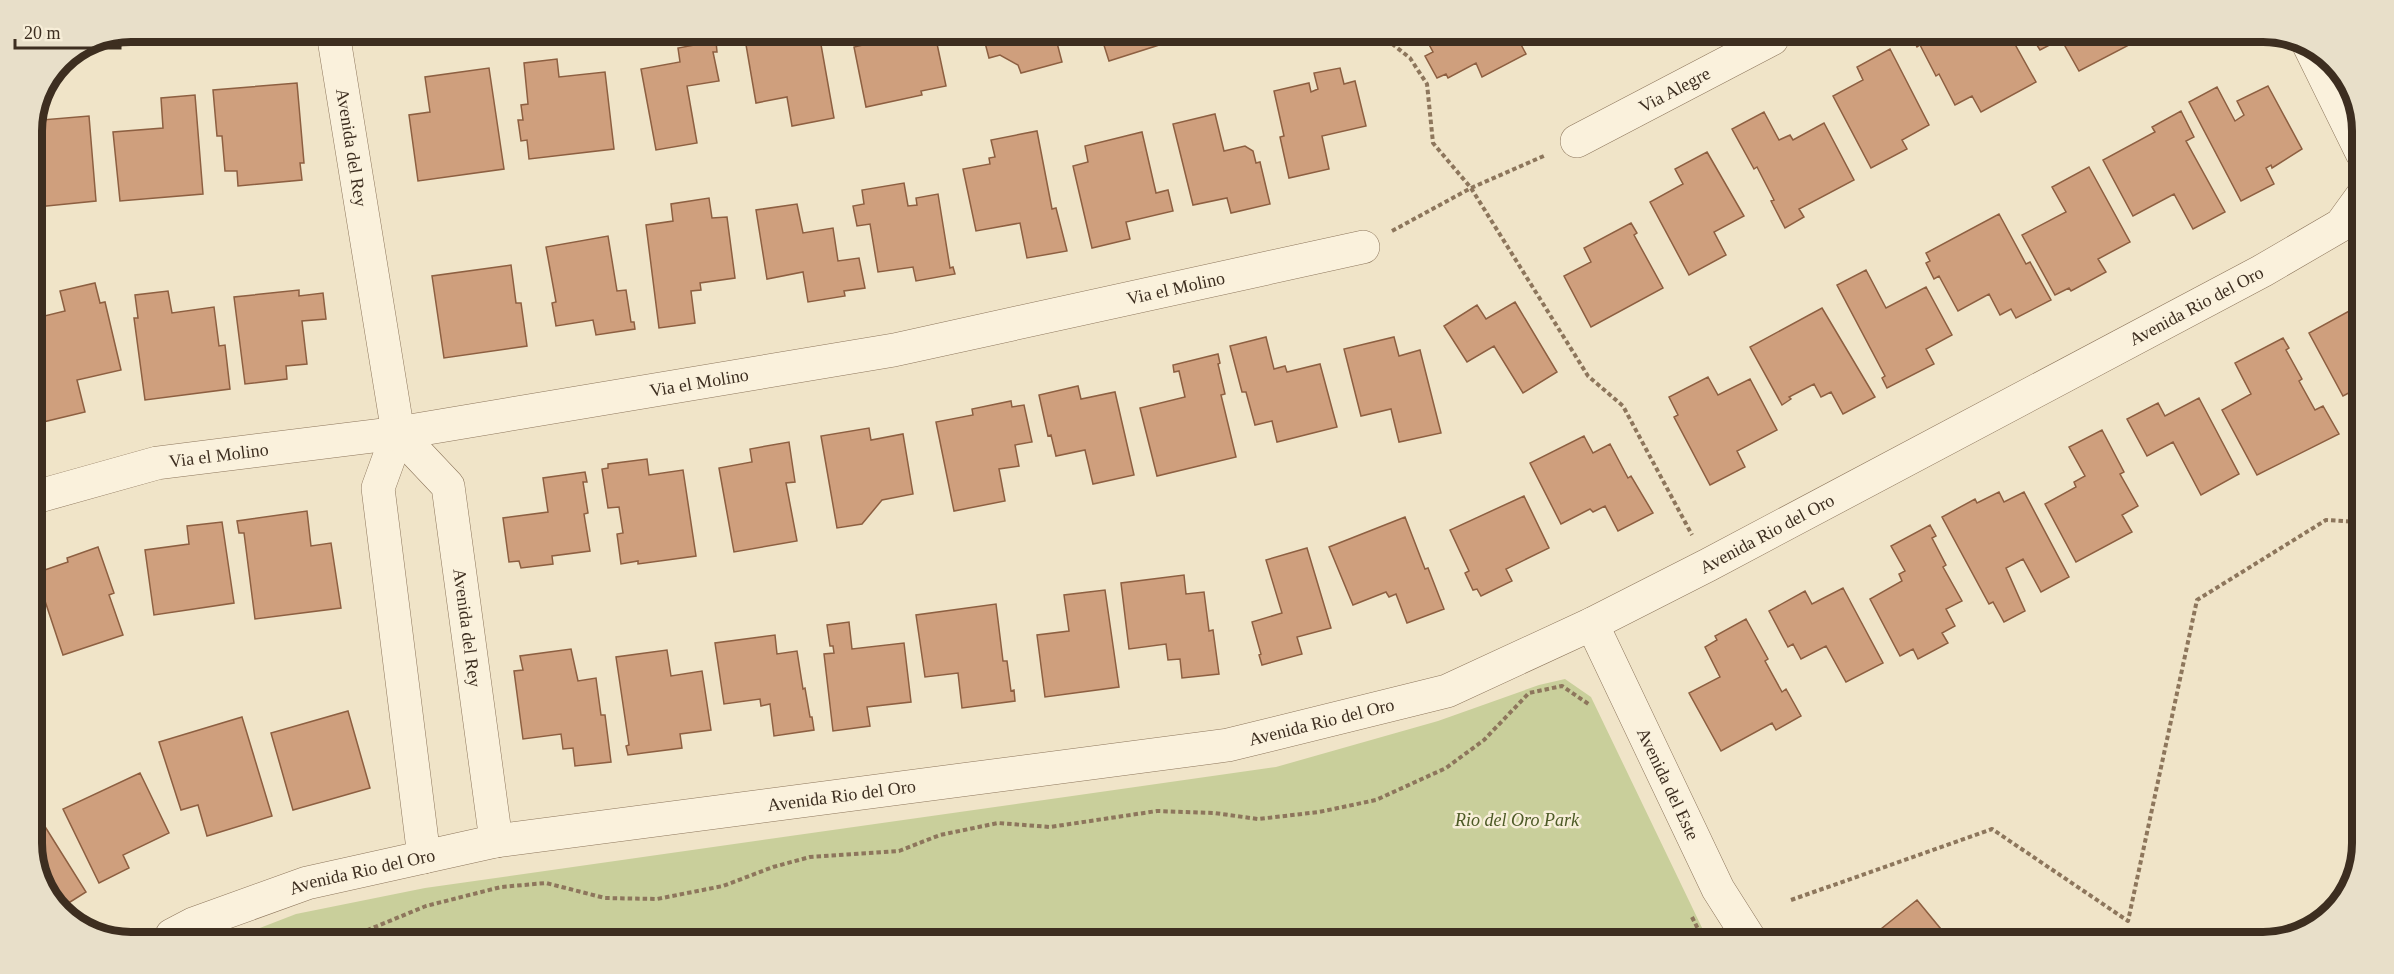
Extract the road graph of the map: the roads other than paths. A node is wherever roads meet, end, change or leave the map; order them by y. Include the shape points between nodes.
1 (334, 42) edge
2 (1766, 42) edge
3 (2317, 61) edge
4 (2352, 133) edge
5 (1577, 141) road end
6 (2352, 210) edge
7 (1363, 247) road end
8 (398, 432) junction
9 (42, 495) edge
10 (1592, 624) junction
11 (496, 841) junction
12 (424, 857) junction
13 (178, 932) edge
14 (1745, 932) edge

1 - 8 street, Avenida del Rey
2 - 5 street, Via Alegre
3 - 4 street
6 - 10 street, Avenida Rio del Oro via 2341,225 2307,246
7 - 8 street, Via el Molino via 894,350
8 - 9 street, Via el Molino via 157,463
8 - 11 street, Avenida del Rey via 448,486
8 - 12 street, Avenida del Rey via 378,488
10 - 11 street, Avenida Rio del Oro via 1447,691 1228,745
10 - 14 street, Avenida del Este via 1718,889
11 - 12 street, Avenida Rio del Oro
12 - 13 street, Avenida Rio del Oro via 307,883

